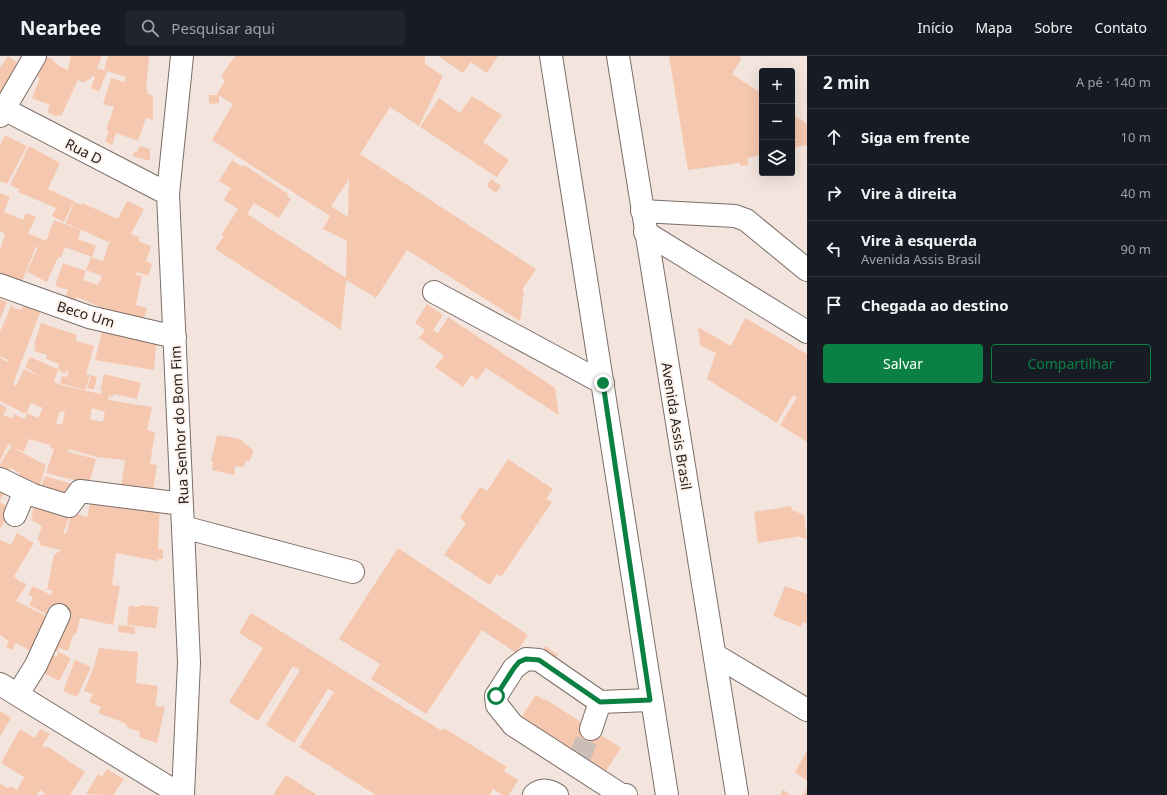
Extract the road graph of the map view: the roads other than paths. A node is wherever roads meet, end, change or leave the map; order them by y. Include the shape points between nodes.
1 (35, 56) edge
2 (182, 56) edge
3 (551, 56) edge
4 (618, 56) edge
5 (1, 111) edge
6 (168, 194) junction
7 (644, 222) junction
8 (807, 270) edge
9 (0, 285) edge
10 (434, 292) dead end
11 (807, 332) edge
12 (174, 337) junction
13 (603, 383) junction
14 (0, 478) edge
15 (25, 491) junction
16 (182, 504) junction
17 (15, 515) dead end
18 (183, 527) junction
19 (353, 572) dead end
20 (59, 614) dead end
21 (715, 655) junction
22 (9, 689) edge
23 (650, 700) junction
24 (600, 702) junction
25 (807, 710) edge
26 (591, 729) tunnel mouth
27 (182, 795) edge
28 (534, 795) edge
29 (557, 795) edge
30 (626, 795) edge
31 (666, 795) edge
32 (737, 795) edge

1 - 5 street
2 - 6 street, Rua Senhor do Bom Fim
3 - 13 street
4 - 7 street, Avenida Assis Brasil
5 - 6 street, Rua D
6 - 12 street, Rua Senhor do Bom Fim
7 - 8 street via 735,216 746,220
7 - 11 street
7 - 21 street, Avenida Assis Brasil
9 - 12 street, Beco Um via 89,317
10 - 13 street
12 - 16 street, Rua Senhor do Bom Fim
13 - 23 street
14 - 15 street
15 - 16 street via 69,506 80,491
15 - 17 street
16 - 18 street, Rua Senhor do Bom Fim
18 - 19 street
18 - 27 street, Rua Senhor do Bom Fim via 189,662
20 - 22 street via 36,665
21 - 25 street
21 - 32 street, Avenida Assis Brasil
22 - 27 street
23 - 24 street
23 - 31 street
24 - 26 street
24 - 30 street via 539,660 526,659 514,668 498,691 496,700 513,725 620,794
28 - 29 street via 541,790 547,790

